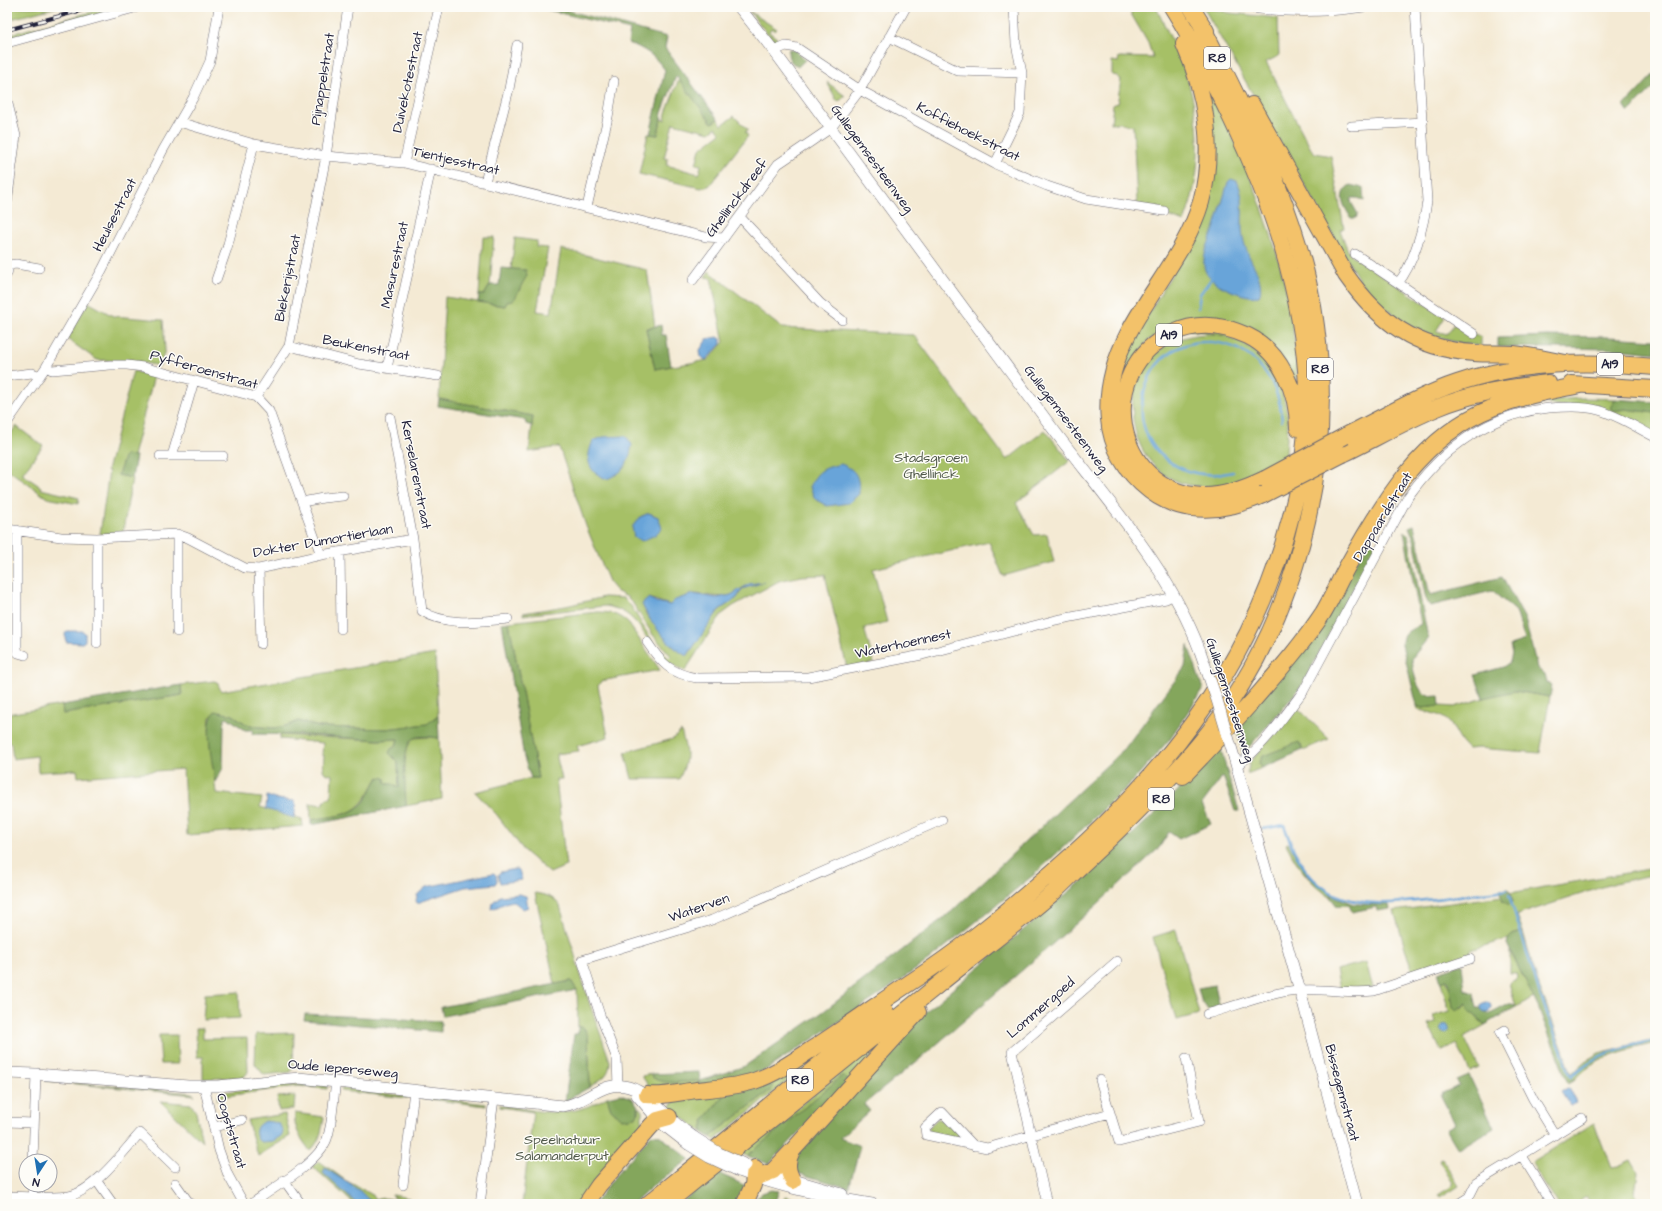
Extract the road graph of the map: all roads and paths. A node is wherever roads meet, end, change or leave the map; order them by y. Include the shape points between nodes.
1 (138, 7) edge
2 (218, 7) edge
3 (348, 7) edge
4 (438, 7) edge
5 (739, 7) edge
6 (906, 7) edge
7 (1014, 7) edge
8 (1165, 7) edge
9 (1172, 7) edge
10 (1190, 7) edge
11 (1244, 7) edge
12 (1364, 7) edge
13 (1415, 7) edge
14 (1333, 9) edge
15 (1200, 22) junction
16 (889, 37) junction
17 (7, 43) edge
18 (517, 45) dead end
19 (774, 51) junction
20 (1022, 73) junction
21 (614, 81) dead end
22 (860, 90) junction
23 (7, 100) edge
24 (9, 118) edge
25 (180, 122) junction
26 (1423, 122) junction
27 (1351, 126) dead end
28 (831, 128) junction
29 (254, 144) junction
30 (326, 156) junction
31 (404, 163) junction
32 (995, 164) junction
33 (431, 169) junction
34 (484, 182) junction
35 (7, 203) edge
36 (587, 207) junction
37 (1164, 212) dead end
38 (740, 217) junction
39 (724, 238) junction
40 (1355, 254) dead end
41 (39, 268) dead end
42 (7, 274) edge
43 (216, 280) dead end
44 (693, 280) dead end
45 (1398, 283) junction
46 (842, 320) dead end
47 (1474, 334) dead end
48 (289, 346) junction
49 (1566, 363) junction
50 (46, 367) junction
51 (1655, 367) edge
52 (387, 368) junction
53 (7, 376) edge
54 (40, 376) junction
55 (438, 376) dead end
56 (194, 381) junction
57 (1580, 384) junction
58 (1655, 389) edge
59 (256, 397) junction
60 (390, 417) dead end
61 (7, 423) edge
62 (1655, 437) edge
63 (160, 456) dead end
64 (172, 456) junction
65 (223, 456) dead end
66 (343, 496) dead end
67 (302, 502) junction
68 (1292, 513) junction
69 (7, 528) edge
70 (17, 530) junction
71 (176, 534) junction
72 (97, 538) junction
73 (413, 539) junction
74 (340, 552) junction
75 (321, 555) junction
76 (258, 569) junction
77 (1174, 595) junction
78 (508, 619) dead end
79 (340, 629) dead end
80 (177, 632) dead end
81 (647, 642) dead end
82 (97, 643) dead end
83 (261, 644) dead end
84 (25, 656) dead end
85 (1235, 762) junction
86 (942, 820) dead end
87 (1055, 891) junction
88 (952, 955) junction
89 (971, 958) junction
90 (1470, 959) dead end
91 (1117, 961) dead end
92 (1300, 990) junction
93 (1207, 1014) dead end
94 (1505, 1030) dead end
95 (1186, 1058) dead end
96 (7, 1073) edge
97 (36, 1074) junction
98 (1100, 1080) dead end
99 (336, 1082) junction
100 (204, 1086) junction
101 (621, 1087) junction
102 (414, 1090) junction
103 (678, 1093) junction
104 (647, 1095) junction
105 (494, 1099) junction
106 (1110, 1113) junction
107 (663, 1118) junction
108 (1582, 1118) dead end
109 (242, 1120) dead end
110 (7, 1122) edge
111 (34, 1123) junction
112 (214, 1127) junction
113 (1031, 1135) junction
114 (1555, 1135) junction
115 (974, 1146) junction
116 (792, 1151) junction
117 (33, 1153) edge
118 (1522, 1156) junction
119 (176, 1167) dead end
120 (755, 1173) junction
121 (96, 1180) junction
122 (284, 1180) junction
123 (175, 1183) dead end
124 (791, 1183) junction
125 (403, 1185) dead end
126 (7, 1196) edge
127 (32, 1200) edge
128 (744, 1203) edge
129 (113, 1204) edge
130 (190, 1204) edge
131 (244, 1204) edge
132 (251, 1204) edge
133 (301, 1204) edge
134 (480, 1204) edge
135 (586, 1204) edge
136 (648, 1204) edge
137 (666, 1204) edge
138 (871, 1204) edge
139 (1047, 1204) edge
140 (1357, 1204) edge
141 (1458, 1204) edge
142 (1552, 1204) edge

1 - 17 street
2 - 25 street, Heulsestraat via 210,61
3 - 30 street, Pijnappelstraat
4 - 31 street, Duivekotestraat
5 - 19 street, Gullegemsesteenweg
6 - 16 street, Ghellinckdreef
7 - 20 street via 1016,44
8 - 57 highway, A19, bridge via 1188,54 1202,98 1208,138 1206,176 1201,202 1188,235 1129,332 1116,362 1109,393 1109,426 1120,457 1141,484 1163,499 1186,507 1210,509 1240,504 1263,495 1436,408 1514,387 1548,383
9 - 68 highway, R8 via 1197,50 1239,136 1278,232 1293,282 1302,328 1307,392 1304,459
10 - 15 highway, R8
11 - 14 street via 1295,12
12 - 14 street
13 - 26 street
15 - 49 highway via 1250,102 1346,276 1374,310 1390,324 1435,346 1474,353 1515,354
15 - 87 highway, R8 via 1264,153 1290,218 1303,260 1316,324 1320,370 1317,470 1296,565 1265,640 1240,686 1209,731 1165,782
16 - 20 street via 958,71
16 - 22 street, Ghellinckdreef
18 - 34 street via 509,89
19 - 22 street, Koffiehoekstraat via 786,46 796,48
19 - 28 street, Gullegemsesteenweg
20 - 32 street via 1020,114
21 - 36 street
22 - 28 street, Ghellinckdreef
22 - 32 street, Koffiehoekstraat
23 - 24 street
24 - 35 street via 16,136
25 - 29 street, Tientjesstraat
25 - 50 street, Heulsestraat via 102,270
26 - 27 street
26 - 45 street via 1426,212 1407,270
28 - 38 street, Ghellinckdreef via 778,164
28 - 77 street, Gullegemsesteenweg via 1108,498 1154,562
29 - 30 street, Tientjesstraat
29 - 43 street
30 - 31 street, Tientjesstraat
30 - 48 street, Blekerijstraat
31 - 33 street, Tientjesstraat
32 - 37 street, Koffiehoekstraat via 1086,199
33 - 34 street, Tientjesstraat
33 - 52 street, Masurestraat
34 - 36 street, Tientjesstraat
36 - 39 street, Tientjesstraat via 706,237
38 - 39 street, Ghellinckdreef
38 - 46 street via 820,304
39 - 44 street, Ghellinckdreef
40 - 45 street
41 - 42 street via 9,265
45 - 47 street
48 - 52 street, Beukenstraat via 359,364
48 - 59 street, Blekerijstraat
49 - 51 highway, A19
49 - 68 highway, A19, bridge via 1507,369 1457,383 1345,436 1265,479 1236,490 1202,496 1173,489 1155,478 1141,464 1127,440 1123,424 1124,389 1135,364 1151,347 1164,337 1189,327 1218,326 1235,330 1251,338 1275,359 1292,390 1298,423 1298,450
50 - 54 street, Heulsestraat
50 - 56 street, Pyfferoenstraat via 52,370 126,365
52 - 55 street, Beukenstraat
53 - 54 street via 32,373
54 - 61 street, Heulsestraat
56 - 59 street, Pyfferoenstraat
56 - 64 street
57 - 58 highway, A19
57 - 87 highway, R8 via 1519,398 1491,408 1453,431 1410,468 1348,564 1323,612 1283,666 1202,757 1141,819 1065,888
59 - 67 street, Pyfferoenstraat via 269,411
60 - 73 street, Kerselarenstraat
62 - 85 street, Dappaardstraat via 1598,410 1561,407 1532,410 1508,417 1462,440 1432,467 1408,497 1304,690 1246,759
63 - 64 street
64 - 65 street
66 - 67 street
67 - 75 street, Pyfferoenstraat
68 - 88 highway, R8 via 1271,581 1247,636 1223,680 1181,741 1140,790 1089,841 977,937
69 - 70 street, Dokter Dumortierlaan
70 - 72 street, Dokter Dumortierlaan via 61,537
70 - 84 street via 17,648 18,653
71 - 72 street, Dokter Dumortierlaan
71 - 76 street, Dokter Dumortierlaan via 245,568
71 - 80 street
72 - 82 street
73 - 74 street, Dokter Dumortierlaan
73 - 78 street, Kerselarenstraat via 422,611 430,616 466,622
74 - 75 street, Dokter Dumortierlaan
74 - 79 street
75 - 76 street, Dokter Dumortierlaan
76 - 83 street
77 - 81 street, Waterhoennest via 1166,599 1056,620 926,655 808,677 687,676 661,662
77 - 85 street, Gullegemsesteenweg, bridge via 1200,651
85 - 92 street, Gullegemsesteenweg
86 - 101 street, Waterven via 712,920 582,960 617,1059
87 - 89 highway, R8
88 - 103 highway via 831,1037 768,1076 733,1087
88 - 136 highway, R8
89 - 116 highway via 906,1023
89 - 137 highway, R8
90 - 92 street via 1374,991
91 - 113 street, Lommergoed via 1012,1052
92 - 93 street via 1288,991
92 - 140 street, Bissegemstraat
94 - 114 street via 1500,1033 1533,1099
95 - 106 street via 1199,1122 1119,1142
96 - 97 street, Oude Ieperseweg
97 - 100 street, Oude Ieperseweg
97 - 111 street
98 - 106 street
99 - 100 street, Oude Ieperseweg via 288,1078
99 - 102 street, Oude Ieperseweg
99 - 122 street via 329,1131 324,1147 305,1166
100 - 112 street, Oogststraat
101 - 104 street via 633,1088
101 - 105 street, Oude Ieperseweg via 608,1087 578,1102 563,1106
101 - 107 street via 641,1098
102 - 105 street, Oude Ieperseweg
102 - 125 street
103 - 104 highway
103 - 107 highway via 670,1101
104 - 107 street
105 - 134 street
106 - 113 street
107 - 120 street, bridge via 710,1158
107 - 135 highway via 652,1125 599,1185
108 - 114 street
109 - 112 street
110 - 111 street
111 - 117 street
112 - 131 street, Oogststraat via 228,1175
113 - 115 street via 987,1148
113 - 139 street, Lommergoed
114 - 118 street
115 - 115 street via 926,1135 925,1128 942,1112
116 - 120 highway
116 - 124 highway via 787,1163
118 - 141 street via 1476,1182 1468,1197
118 - 142 street
119 - 121 street via 140,1133
120 - 124 street
120 - 128 highway
121 - 127 street via 78,1193 69,1196
121 - 129 street
122 - 132 street
122 - 133 street
123 - 130 street
124 - 138 street via 829,1190
126 - 127 street

